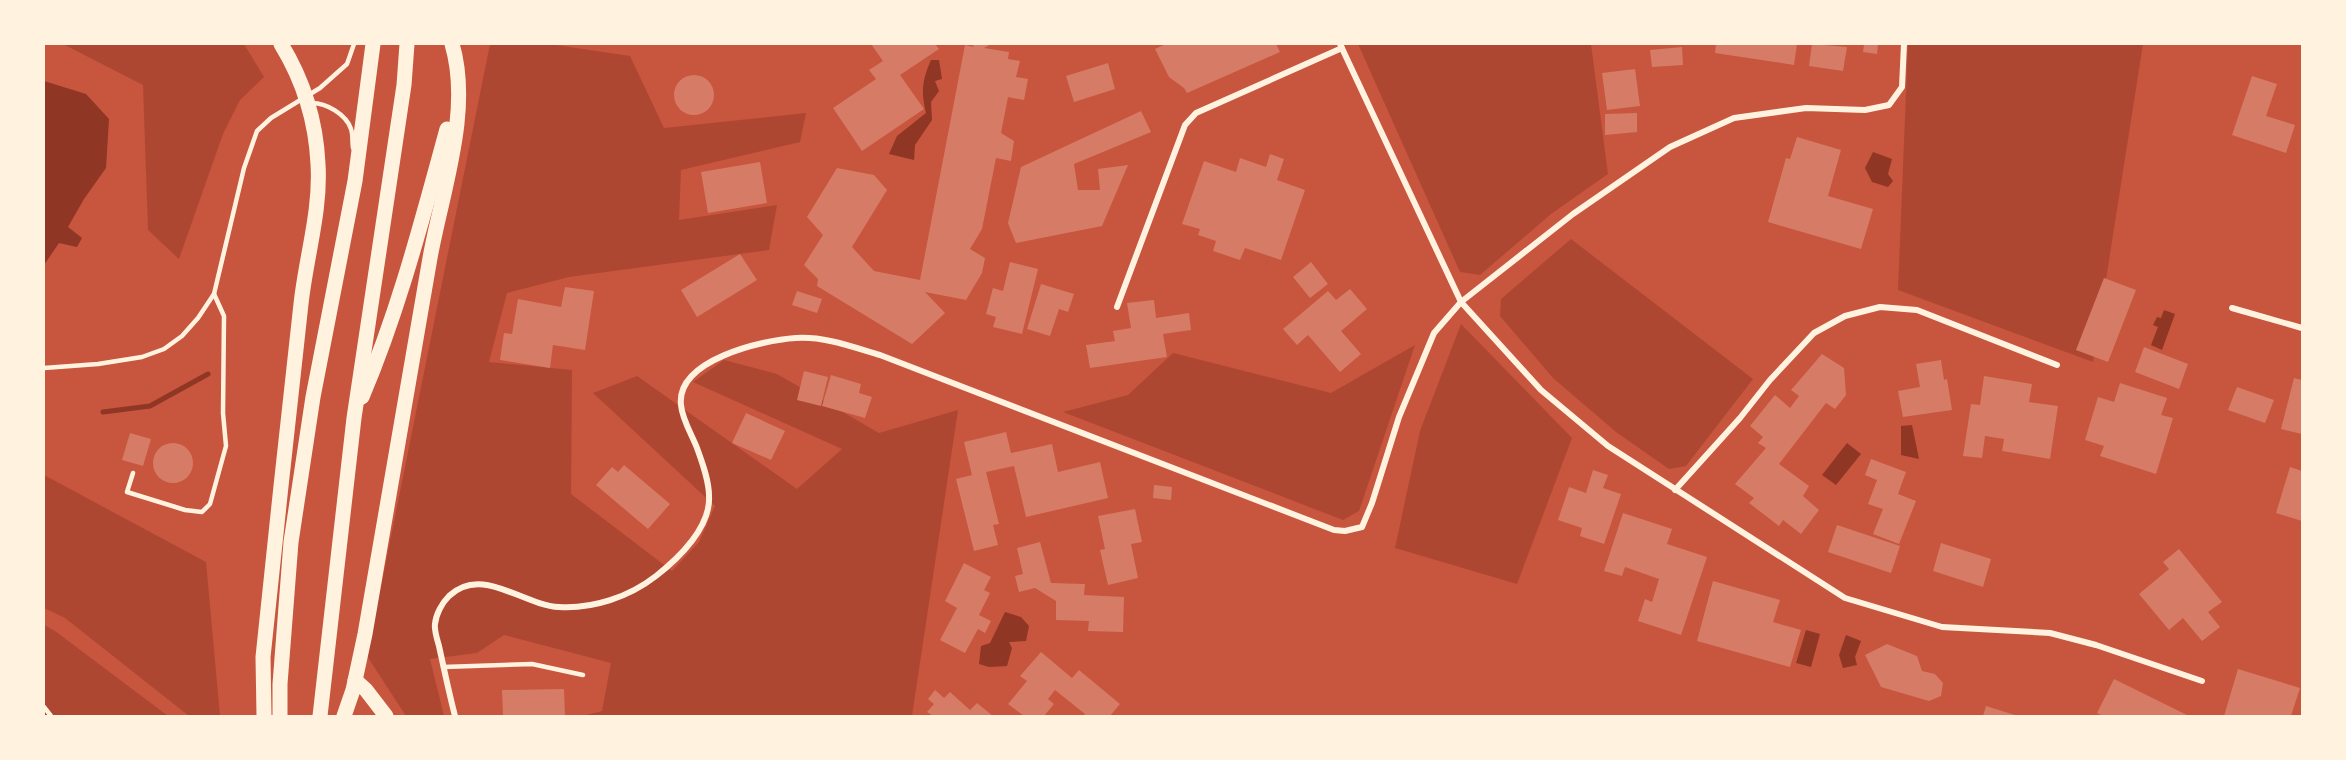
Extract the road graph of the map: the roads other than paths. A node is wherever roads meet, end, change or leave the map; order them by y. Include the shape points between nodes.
1 (281, 44) edge
2 (354, 44) edge
3 (373, 44) edge
4 (407, 44) edge
5 (452, 44) edge
6 (464, 44) edge
7 (1904, 44) edge
8 (1341, 46) edge
9 (294, 104) junction
10 (355, 181) junction
11 (214, 294) junction
12 (1461, 302) junction
13 (1117, 307) dead end
14 (2232, 308) dead end
15 (2302, 328) edge
16 (2057, 365) dead end
17 (44, 368) edge
18 (354, 417) junction
19 (133, 473) dead end
20 (1675, 490) junction
21 (443, 667) junction
22 (583, 675) dead end
23 (355, 680) junction
24 (2202, 681) dead end
25 (44, 707) edge
26 (51, 717) edge
27 (264, 717) edge
28 (280, 717) edge
29 (320, 717) edge
30 (344, 717) edge
31 (386, 717) edge
32 (455, 717) edge

1 - 27 main road via 311,110 318,164 316,215 303,290 263,657
2 - 9 lane via 347,64
3 - 10 main road
4 - 18 main road
5 - 23 main road via 459,83 458,118
6 - 18 main road via 452,110 413,255 385,344
7 - 12 street via 1902,87 1889,105 1865,110 1806,108 1734,118 1680,142 1573,214
8 - 12 street
8 - 13 street via 1196,113 1185,125
9 - 10 lane via 320,103 338,112 351,128
9 - 11 lane via 257,131 244,168
10 - 28 main road via 313,397 291,542
11 - 17 lane via 182,336 164,349 98,364
11 - 19 lane via 224,316 226,446 210,504 202,512 185,510 127,492
12 - 20 street via 1541,390 1608,446
12 - 21 street via 1434,333 1399,417 1362,527 1345,531 880,355 833,341 797,338 759,344 713,361 696,371 684,386 681,405 710,497 705,519 686,548 656,576 630,593 584,608 556,607 481,583 458,588 443,602 434,625
14 - 15 street
16 - 20 street via 1917,310 1880,307 1845,316 1814,333
18 - 29 main road
20 - 24 street via 1845,598 1942,627 2050,633
21 - 22 lane via 532,664
21 - 32 street
23 - 30 main road
23 - 31 main road
25 - 26 lane

